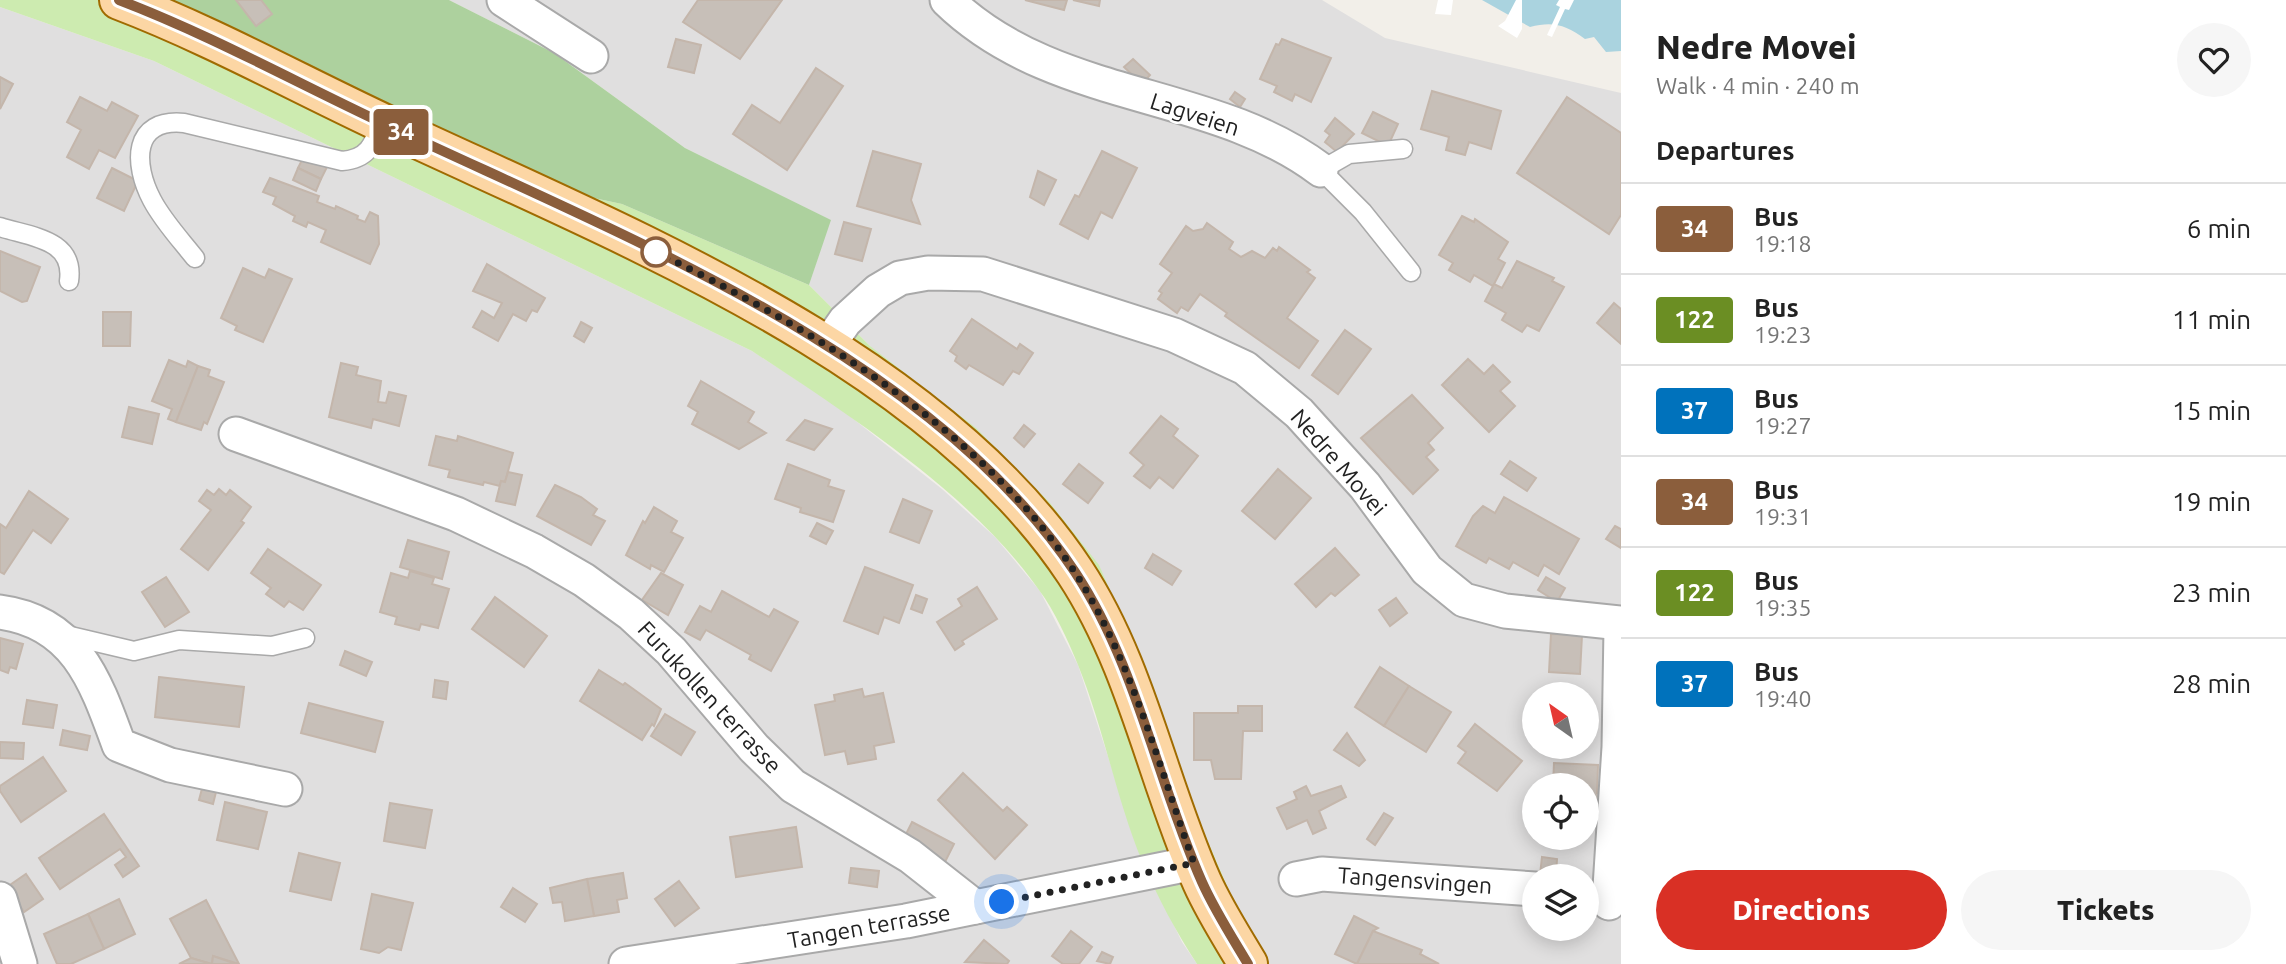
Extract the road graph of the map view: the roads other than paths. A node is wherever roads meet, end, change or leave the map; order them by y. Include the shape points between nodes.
1 (119, 0) edge
2 (504, 0) edge
3 (947, 0) edge
4 (591, 56) dead end
5 (381, 123) junction
6 (1404, 149) dead end
7 (1321, 170) junction
8 (0, 227) edge
9 (195, 258) dead end
10 (1411, 272) dead end
11 (69, 281) dead end
12 (827, 347) junction
13 (236, 434) dead end
14 (0, 611) edge
15 (1621, 622) edge
16 (1621, 628) edge
17 (59, 634) junction
18 (305, 638) dead end
19 (285, 789) dead end
20 (1194, 863) junction
21 (1296, 879) dead end
22 (1522, 888) edge
23 (0, 899) edge
24 (1606, 902) edge
25 (975, 907) junction
26 (20, 964) edge
27 (626, 964) edge
28 (1248, 964) edge

1 - 5 main road
2 - 4 street
3 - 7 street, Lagveien via 980,26 1049,66 1226,121 1292,150
5 - 9 lane via 370,150 357,160 342,161 184,123 155,125 146,132 141,150 146,184 158,211
5 - 12 main road via 658,253
6 - 7 lane via 1349,155
7 - 10 lane, Lagveien via 1363,212
8 - 11 lane via 62,248 69,260
12 - 15 street, Nedre Movei via 845,321 877,291 900,278 928,273 983,274 1174,335 1245,368 1299,413 1365,486 1427,570 1464,600 1505,611
12 - 20 main road via 974,456 1022,502 1070,566 1128,679
13 - 25 street, Furukollen terrasse via 456,514 584,580 671,651 793,786 910,856
14 - 17 street via 27,617
16 - 24 street via 1619,747
17 - 18 lane via 134,651 179,640 272,646
17 - 19 street via 92,678 119,745 170,765
20 - 25 street, Tangen terrasse
20 - 28 main road
21 - 22 street, Tangensvingen via 1322,874
23 - 26 street
25 - 27 street, Tangen terrasse

